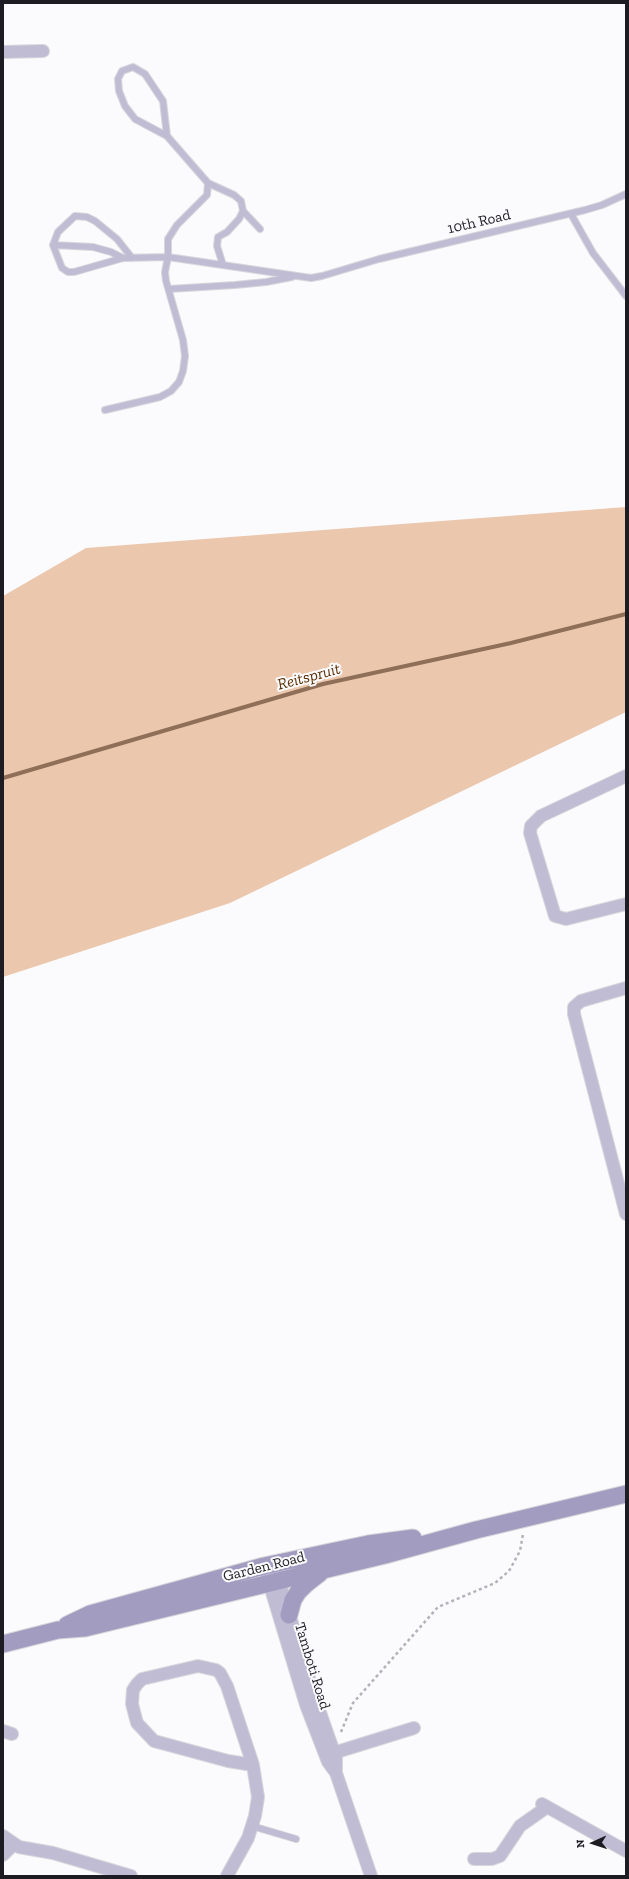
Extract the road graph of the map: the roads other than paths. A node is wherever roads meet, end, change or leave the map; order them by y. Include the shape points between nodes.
1 (43, 51) dead end
2 (3, 52) edge
3 (167, 136) junction
4 (208, 183) junction
5 (626, 194) edge
6 (243, 211) junction
7 (571, 214) junction
8 (260, 229) dead end
9 (53, 245) junction
10 (168, 257) junction
11 (123, 258) junction
12 (132, 258) junction
13 (223, 265) junction
14 (295, 276) junction
15 (169, 289) junction
16 (626, 296) edge
17 (105, 410) dead end
18 (625, 778) edge
19 (626, 904) edge
20 (626, 988) edge
21 (626, 1214) edge
22 (626, 1494) edge
23 (476, 1530) junction
24 (269, 1565) junction
25 (323, 1570) junction
26 (274, 1582) junction
27 (289, 1615) junction
28 (58, 1630) junction
29 (3, 1644) edge
30 (414, 1728) dead end
31 (335, 1753) junction
32 (253, 1765) junction
33 (252, 1826) junction
34 (3, 1836) edge
35 (296, 1839) dead end
36 (14, 1844) junction
37 (626, 1852) edge
38 (3, 1855) edge
39 (474, 1859) dead end
40 (131, 1876) edge
41 (227, 1876) edge
42 (371, 1876) edge

1 - 2 street
3 - 3 lane via 135,119 125,106 118,91 118,79 122,71 132,67 145,74 163,102
3 - 4 lane
4 - 6 lane via 234,195 241,201
4 - 10 lane via 207,195 177,225 168,239
5 - 7 lane, 10th Road via 602,205
6 - 8 lane
6 - 13 lane via 227,232 218,237 217,246
7 - 14 lane, 10th Road via 379,259 311,278
7 - 16 lane via 593,253
9 - 11 lane via 93,247
9 - 11 lane via 62,268 68,272
9 - 12 lane via 58,232 75,216 86,217 117,239
10 - 12 lane
10 - 13 lane
10 - 15 lane via 165,272
11 - 12 lane
13 - 14 lane
14 - 15 lane via 235,286
15 - 17 lane via 185,356 179,382 160,398
18 - 19 street via 541,816 531,826 530,833 554,916 566,919
20 - 21 street via 581,1001 574,1007 574,1014
22 - 23 street, Garden Road
23 - 24 street, Garden Road via 368,1544
23 - 25 street, Garden Road
24 - 26 street, Tamboti Road
24 - 28 street, Garden Road via 90,1614
25 - 26 street, Garden Road
25 - 27 street via 298,1592
26 - 27 street, Tamboti Road
26 - 28 street, Garden Road via 85,1628
26 - 31 street, Tamboti Road via 306,1705
27 - 31 street, Tamboti Road
28 - 29 street, Garden Road
30 - 31 street
31 - 42 street, Tamboti Road via 336,1773
32 - 32 street via 227,1686 216,1670 198,1666 142,1679 133,1690 132,1704 137,1722 154,1740 228,1761
32 - 33 street via 258,1797
33 - 35 lane
33 - 41 street
34 - 36 street
36 - 38 street
36 - 40 street
37 - 39 street via 544,1806 520,1826 500,1856

